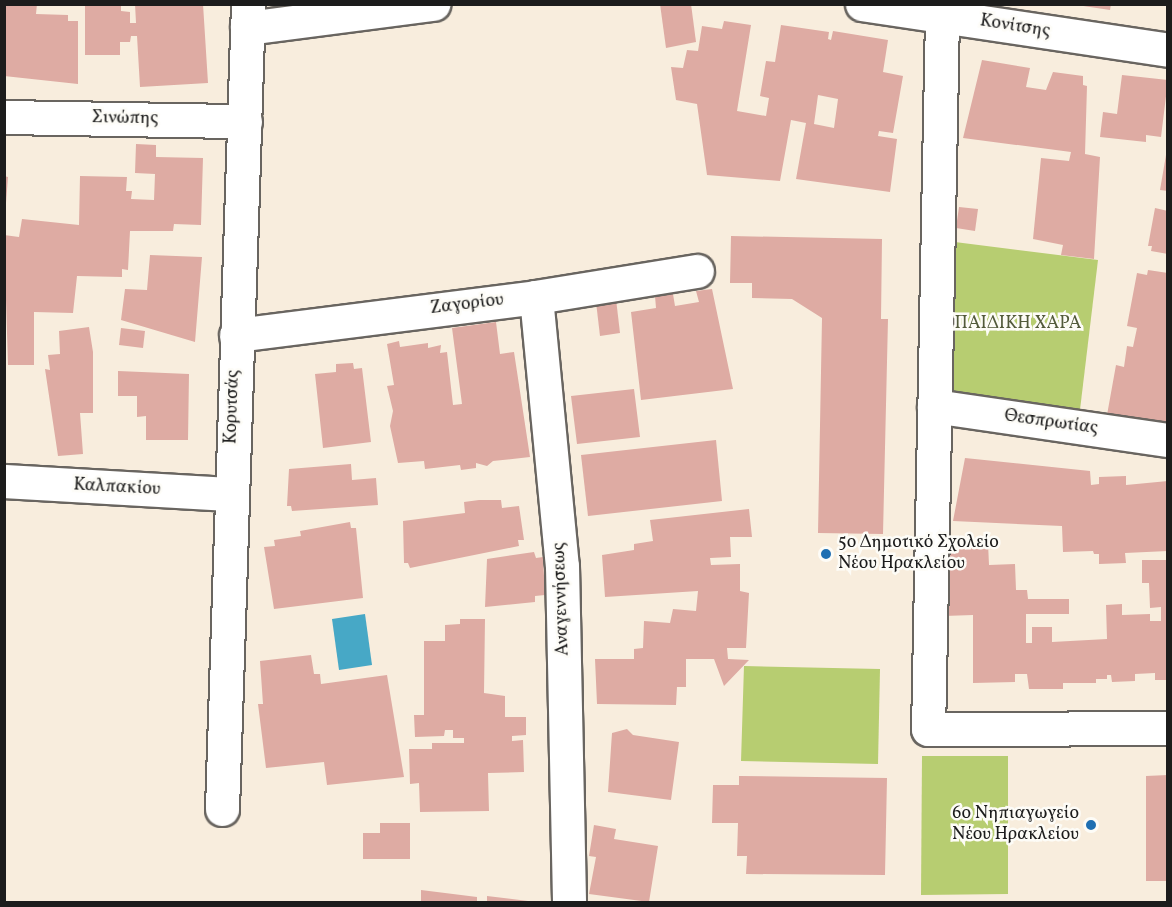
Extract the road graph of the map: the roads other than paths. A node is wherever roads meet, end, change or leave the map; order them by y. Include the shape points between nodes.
1 (433, 4) edge
2 (862, 4) edge
3 (247, 16) edge
4 (942, 16) junction
5 (1167, 50) edge
6 (4, 117) edge
7 (245, 121) junction
8 (697, 271) dead end
9 (536, 297) junction
10 (236, 335) junction
11 (934, 406) junction
12 (1167, 440) edge
13 (4, 481) edge
14 (230, 494) junction
15 (1167, 728) edge
16 (222, 809) dead end
17 (568, 903) edge

1 - 3 street
2 - 4 street, Κονίτσης
3 - 7 street, Κορυτσάς
4 - 5 street, Κονίτσης
4 - 11 street
6 - 7 street, Σινώπης
7 - 10 street, Κορυτσάς
8 - 9 street, Ζαγορίου
9 - 10 street, Ζαγορίου
9 - 17 street, Αναγεννήσεως via 562,566
10 - 14 street, Κορυτσάς
11 - 12 street, Θεσπρωτίας
11 - 15 street via 928,729
13 - 14 street, Καλπακίου
14 - 16 street, Κορυτσάς

